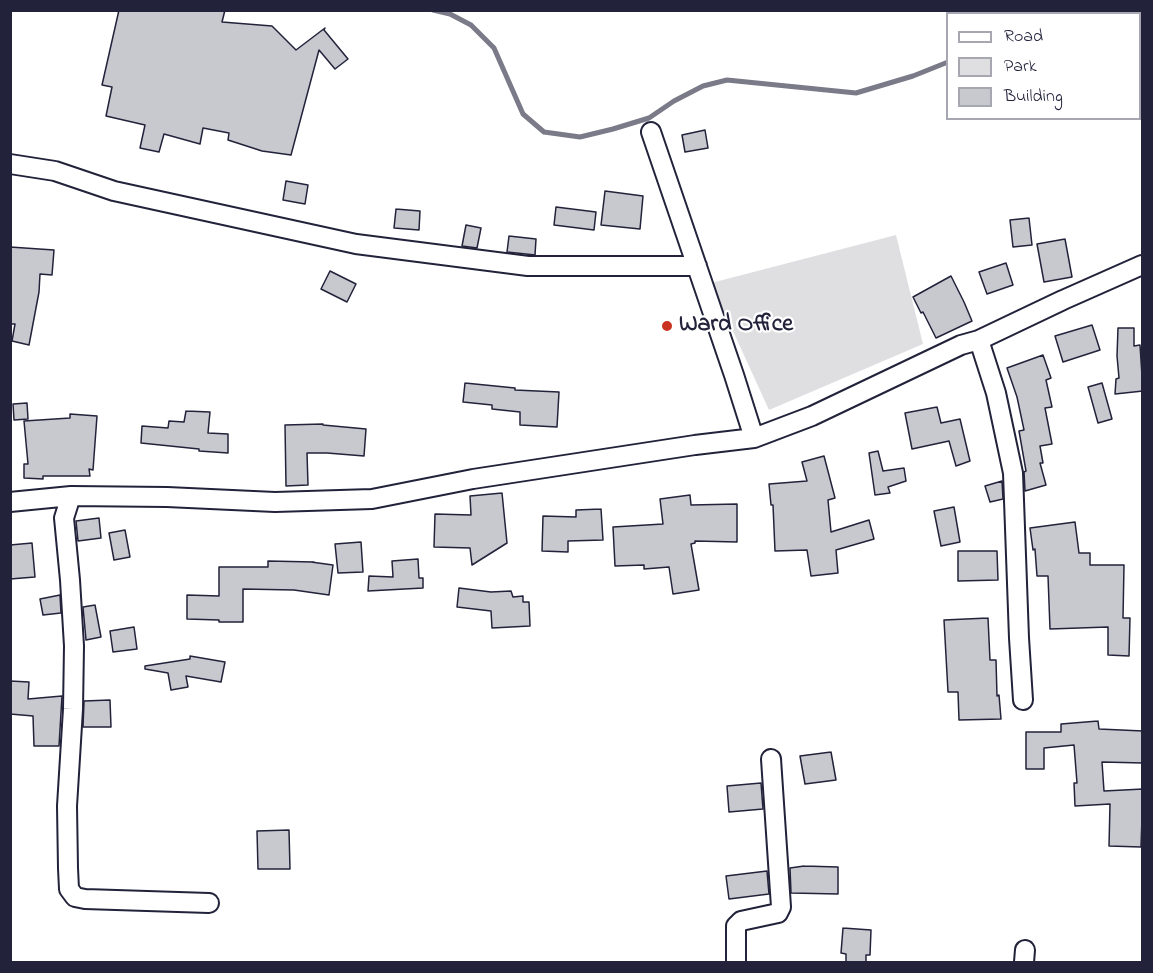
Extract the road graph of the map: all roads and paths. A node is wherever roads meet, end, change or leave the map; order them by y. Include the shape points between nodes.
1 (651, 132) dead end
2 (10, 164) edge
3 (1143, 265) edge
4 (697, 267) junction
5 (979, 340) junction
6 (754, 438) junction
7 (71, 496) junction
8 (10, 502) edge
9 (1023, 700) dead end
10 (771, 759) dead end
11 (209, 903) dead end
12 (736, 963) edge

1 - 4 street
2 - 4 street via 55,171 114,190 356,244 528,266
3 - 5 street
4 - 6 street
5 - 6 street
5 - 9 street via 996,393 1013,473
6 - 7 street via 473,479 372,499 275,502
7 - 8 street
7 - 11 street via 64,518 74,646 67,806 69,889 75,897 85,899
10 - 12 street via 781,907 778,914 741,921 736,927

